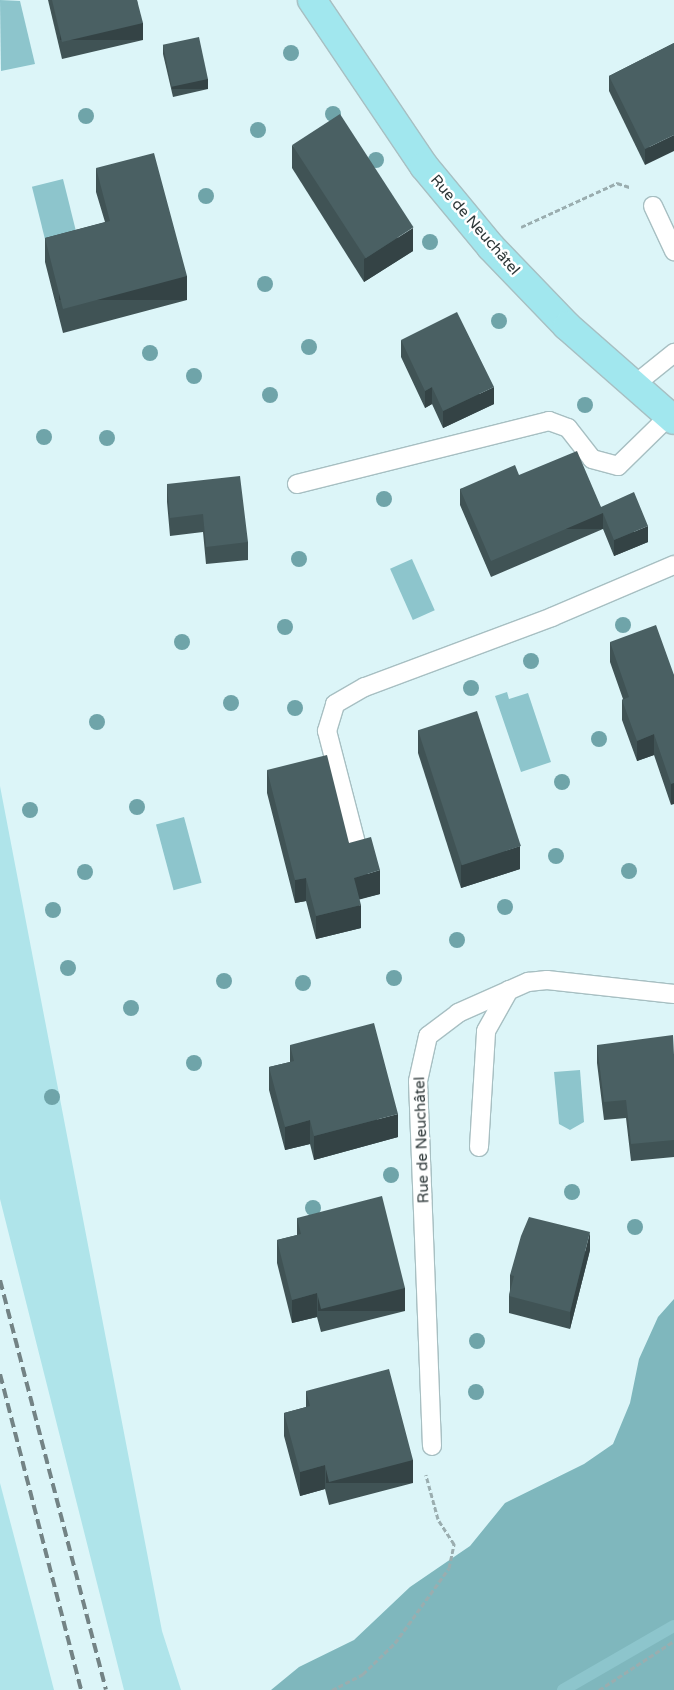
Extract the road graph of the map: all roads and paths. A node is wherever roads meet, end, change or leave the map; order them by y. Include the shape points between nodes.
1 (312, 0) edge
2 (653, 206) joint
3 (491, 247) junction
4 (674, 251) edge
5 (674, 354) edge
6 (632, 386) junction
7 (671, 418) edge
8 (297, 484) dead end
9 (674, 565) edge
10 (356, 843) edge
11 (510, 990) junction
12 (674, 994) edge
13 (479, 1147) dead end
14 (432, 1446) joint
15 (674, 1641) edge
16 (332, 1690) edge
17 (599, 1690) edge

1 - 3 main road, Rue de Neuchâtel via 424,166
2 - 3 path via 640,192 618,182 523,226
2 - 4 lane
3 - 6 main road, Rue de Neuchâtel
5 - 6 lane
6 - 7 main road, Rue de Neuchâtel
7 - 8 lane via 618,466 592,460 568,428 549,421
9 - 10 lane via 552,617 365,687 335,704 327,731
11 - 12 lane, Rue de Neuchâtel via 547,980
11 - 13 lane via 486,1031
11 - 14 lane, Rue de Neuchâtel via 441,1024 428,1036 421,1056 418,1081
14 - 16 path via 424,1465 438,1519 454,1544 449,1568 395,1643 363,1674
15 - 17 path

